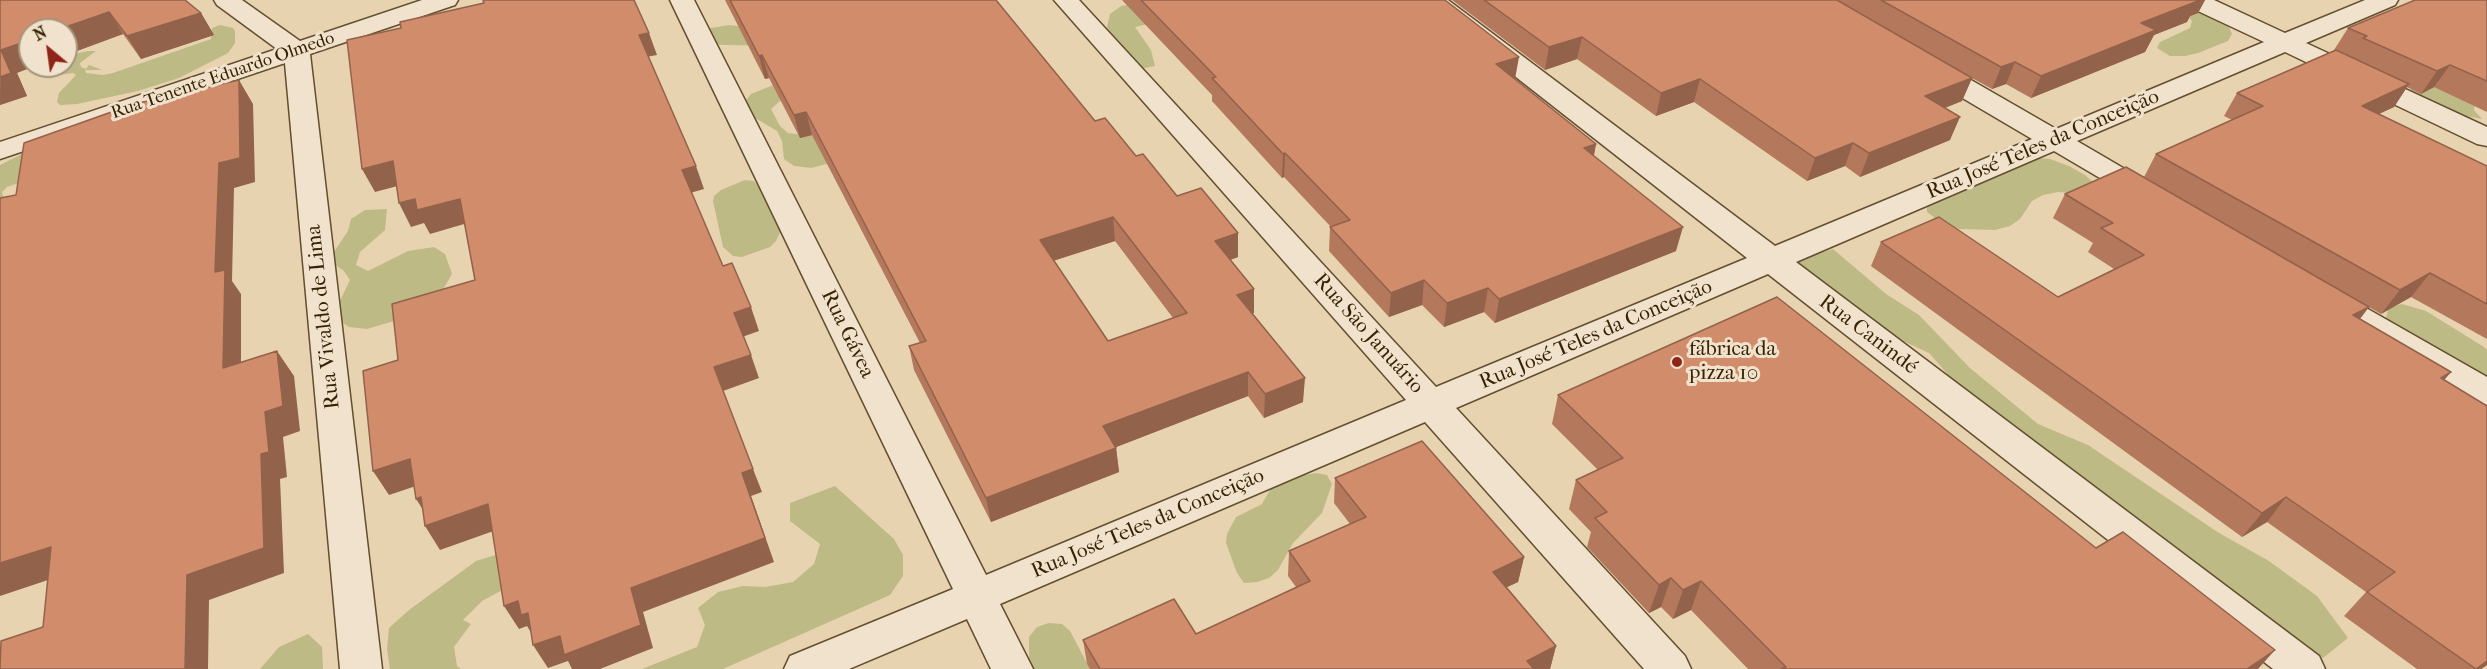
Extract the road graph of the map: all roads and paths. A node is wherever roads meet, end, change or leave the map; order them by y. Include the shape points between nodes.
1 (226, 0) edge
2 (446, 0) edge
3 (682, 0) edge
4 (1066, 0) edge
5 (1433, 0) edge
6 (2194, 0) edge
7 (2386, 0) edge
8 (2285, 43) junction
9 (297, 51) junction
10 (1904, 53) edge
11 (2487, 138) edge
12 (2055, 140) junction
13 (0, 151) edge
14 (2168, 207) edge
15 (1772, 261) junction
16 (2302, 285) edge
17 (2487, 393) edge
18 (1431, 405) junction
19 (977, 597) junction
20 (361, 669) edge
21 (805, 669) edge
22 (1012, 669) edge
23 (1670, 669) edge
24 (2304, 669) edge

1 - 9 street
2 - 9 street, Rua Tenente Eduardo Olmedo
3 - 19 street, Rua Gávea
4 - 18 street, Rua São Januário
5 - 15 street, Rua Canindé
6 - 8 street
7 - 8 street, Rua José Teles da Conceição
8 - 11 street
8 - 12 street, Rua José Teles da Conceição
9 - 13 street, Rua Tenente Eduardo Olmedo
9 - 20 street, Rua Vivaldo de Lima
10 - 12 street
12 - 14 street
12 - 15 street, Rua José Teles da Conceição
15 - 18 street, Rua José Teles da Conceição
15 - 24 street, Rua Canindé
16 - 17 street
18 - 19 street, Rua José Teles da Conceição
18 - 23 street, Rua São Januário
19 - 21 street, Rua José Teles da Conceição
19 - 22 street, Rua Gávea

